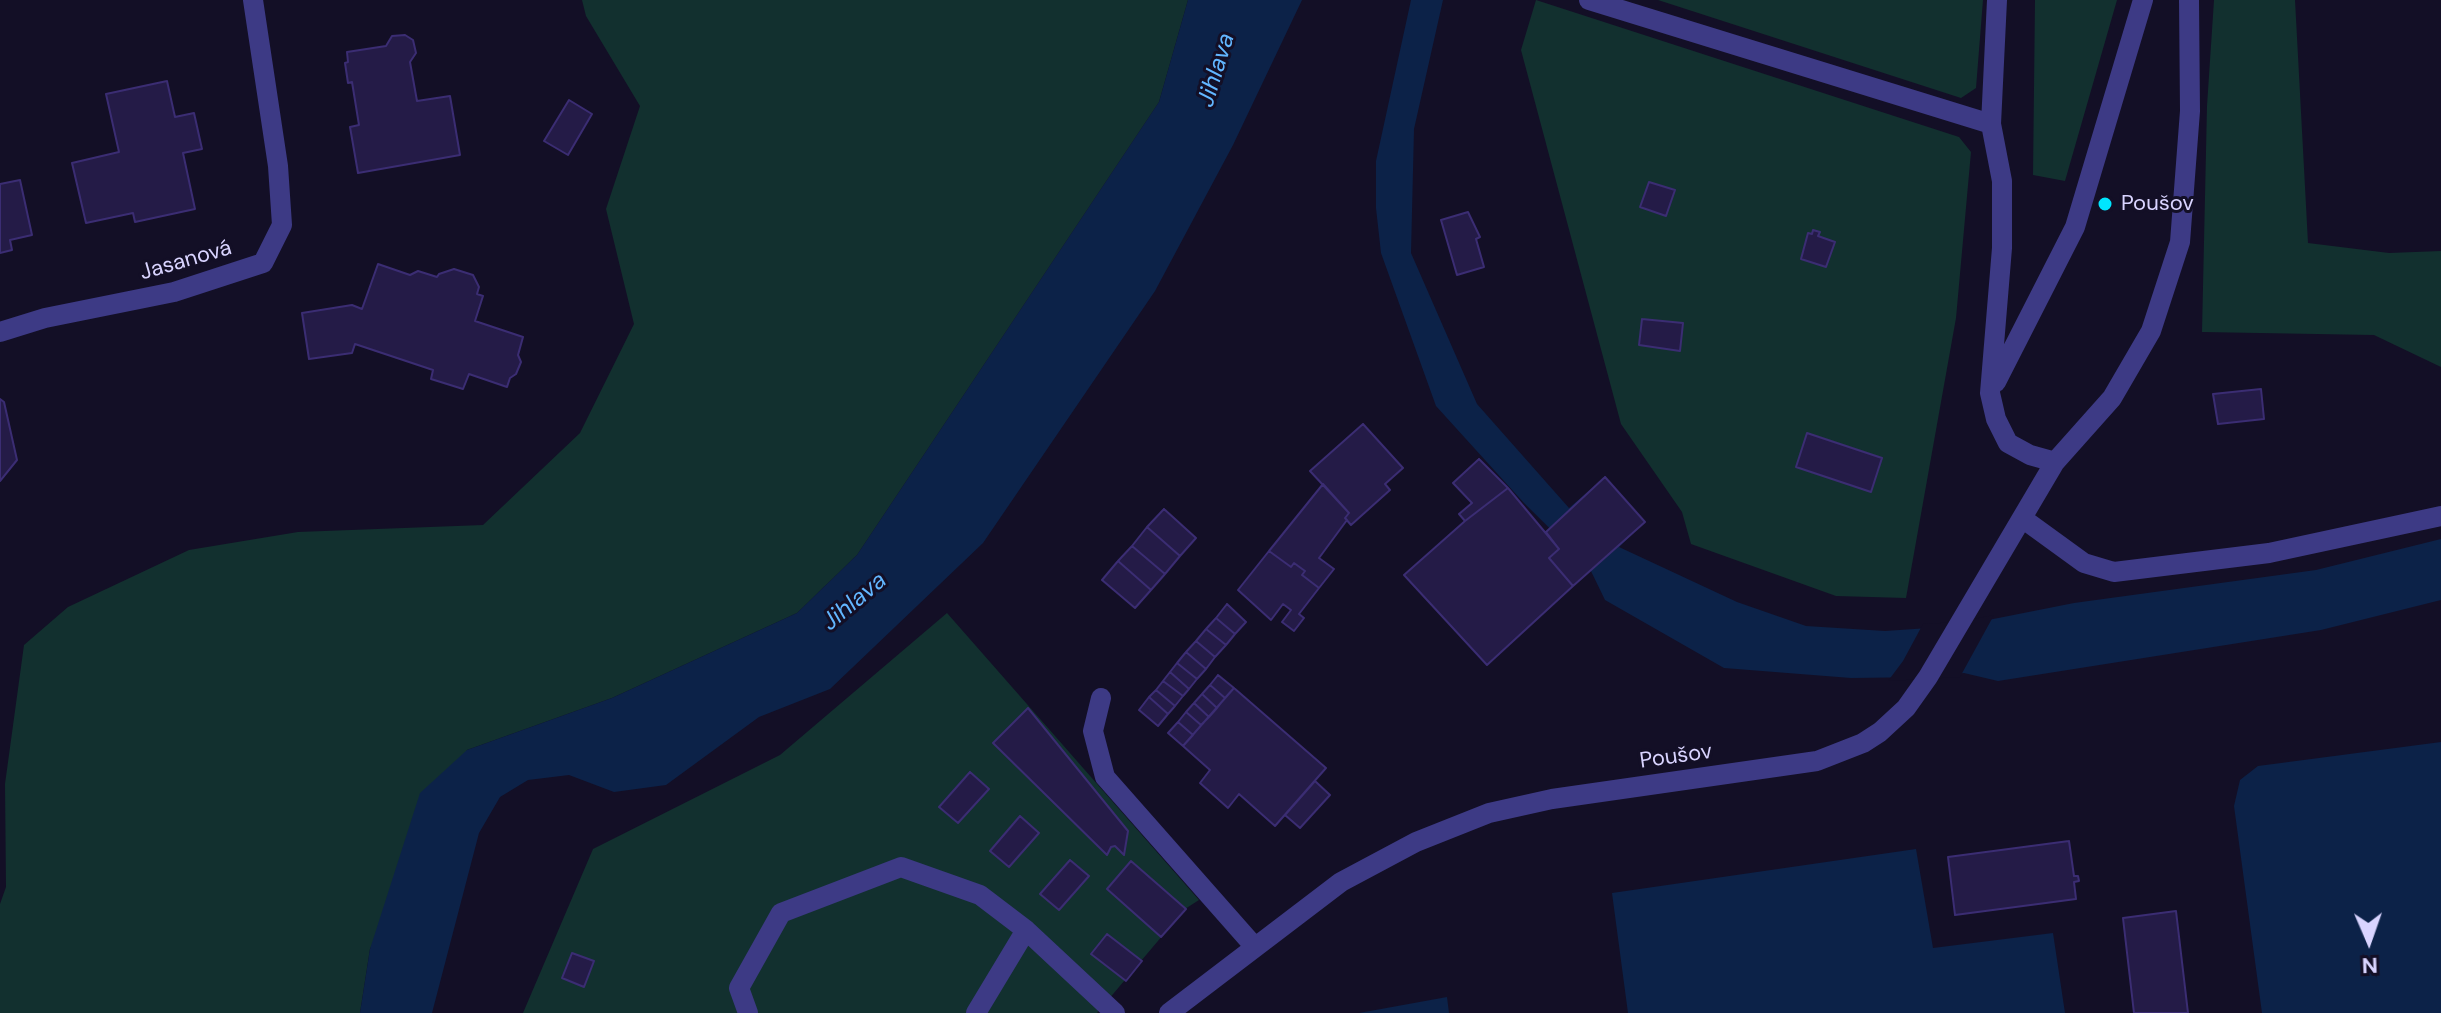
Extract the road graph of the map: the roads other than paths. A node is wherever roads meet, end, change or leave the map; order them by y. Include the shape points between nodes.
1 (253, 0) edge
2 (1589, 0) edge
3 (1997, 0) edge
4 (2143, 0) edge
5 (2189, 0) edge
6 (1991, 124) junction
7 (0, 332) edge
8 (1990, 393) junction
9 (2055, 462) junction
10 (2441, 516) edge
11 (2022, 518) junction
12 (1101, 698) dead end
13 (1026, 930) junction
14 (1254, 946) junction
15 (748, 1013) edge
16 (976, 1013) edge
17 (1115, 1013) edge
18 (1169, 1013) edge

1 - 7 street, Jasanová via 282,225 263,263 174,292
2 - 6 street
3 - 6 street
4 - 8 street via 2075,227
5 - 9 street, Poušov via 2190,111 2180,242 2151,331 2112,398
6 - 8 street via 2002,181 2002,248
8 - 9 street via 2008,443
9 - 11 street, Poušov
10 - 11 street via 2269,553 2114,572 2084,563
11 - 14 street, Poušov via 1928,677 1906,708 1863,743 1817,761 1489,813 1416,842 1341,882
12 - 14 street via 1093,731 1105,777
13 - 15 street via 980,895 901,867 781,913 739,988
13 - 16 street
13 - 17 street
14 - 18 street, Poušov

